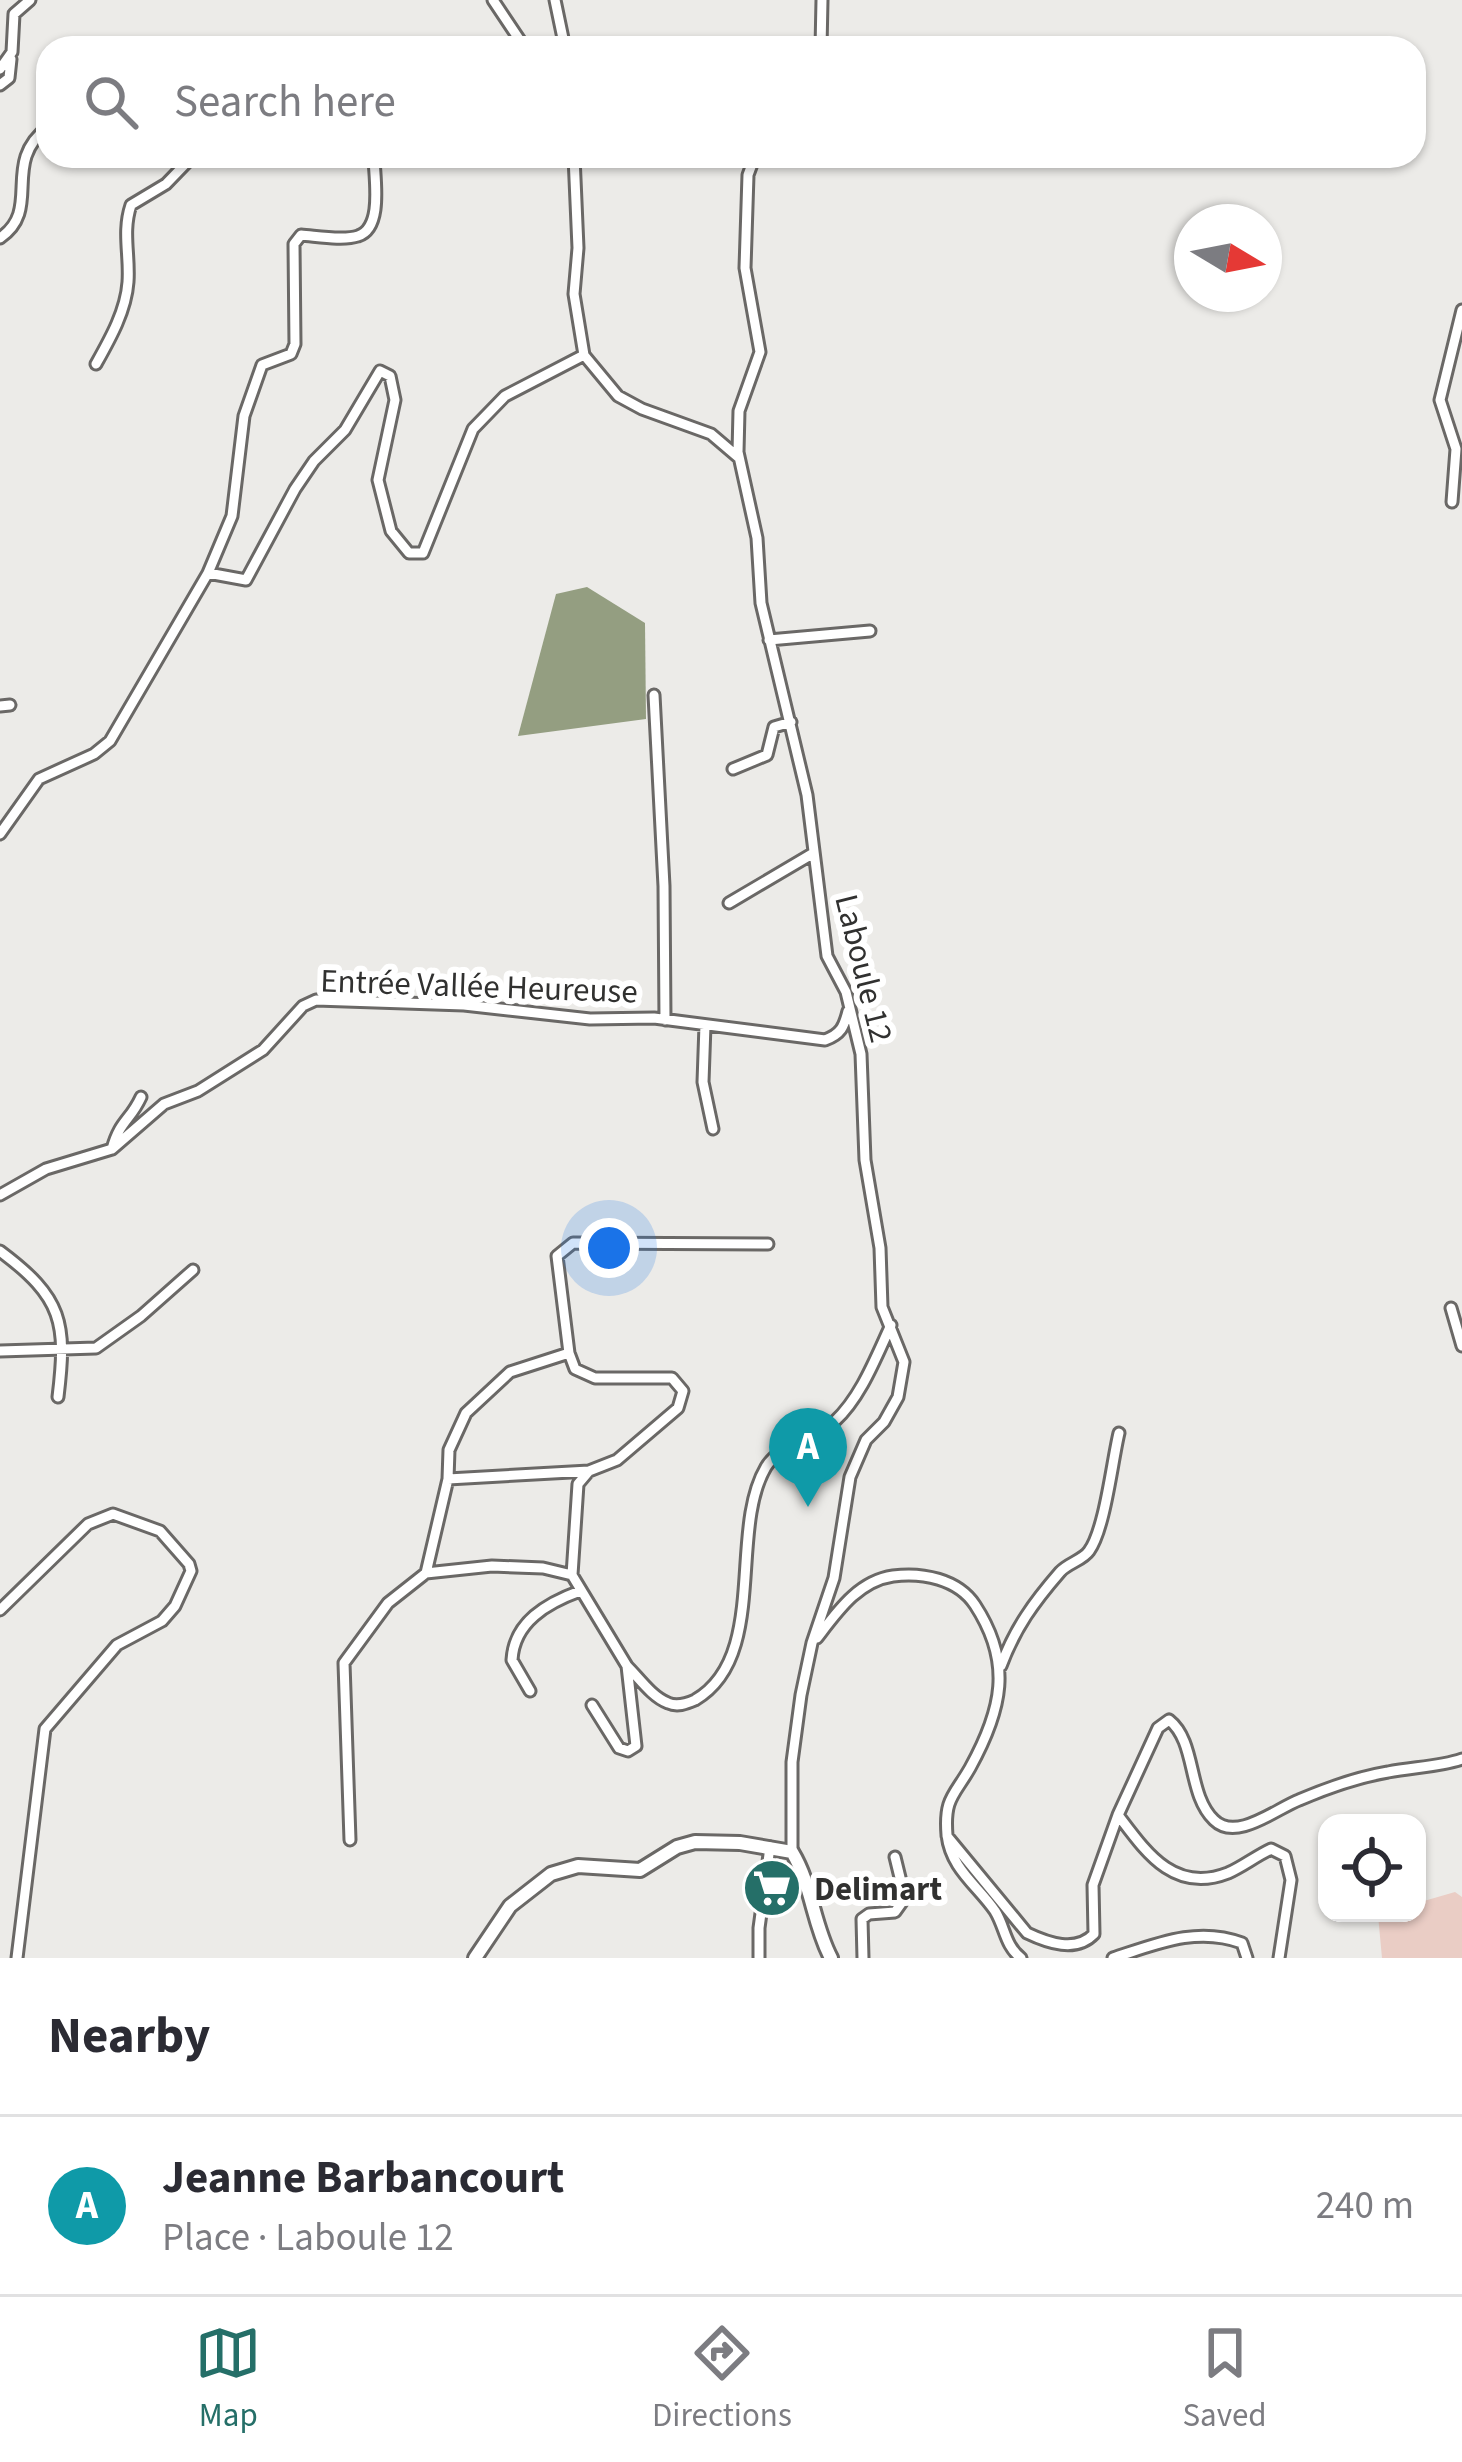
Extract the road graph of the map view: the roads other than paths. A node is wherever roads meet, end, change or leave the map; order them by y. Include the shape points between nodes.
1 (30, 0) edge
2 (493, 0) edge
3 (555, 0) edge
4 (823, 0) edge
5 (517, 36) edge
6 (562, 36) edge
7 (822, 36) edge
8 (12, 52) junction
9 (0, 69) edge
10 (0, 85) edge
11 (36, 135) edge
12 (181, 168) edge
13 (374, 168) edge
14 (575, 168) edge
15 (751, 168) edge
16 (0, 238) edge
17 (1462, 310) edge
18 (584, 355) junction
19 (96, 364) dead end
20 (736, 430) junction
21 (718, 438) junction
22 (740, 459) junction
23 (1452, 502) dead end
24 (208, 573) junction
25 (870, 631) dead end
26 (769, 640) junction
27 (654, 695) dead end
28 (791, 722) junction
29 (733, 770) dead end
30 (0, 834) edge
31 (812, 854) junction
32 (729, 903) dead end
33 (849, 1005) junction
34 (665, 1020) junction
35 (705, 1025) junction
36 (141, 1097) dead end
37 (713, 1129) dead end
38 (112, 1149) junction
39 (0, 1196) edge
40 (768, 1244) dead end
41 (0, 1251) edge
42 (193, 1270) dead end
43 (1451, 1308) dead end
44 (891, 1325) junction
45 (1462, 1346) edge
46 (64, 1348) junction
47 (0, 1352) edge
48 (569, 1353) junction
49 (58, 1396) dead end
50 (1119, 1433) dead end
51 (589, 1471) junction
52 (448, 1479) junction
53 (426, 1573) junction
54 (572, 1575) junction
55 (580, 1591) junction
56 (0, 1610) edge
57 (812, 1643) junction
58 (627, 1666) junction
59 (1000, 1666) junction
60 (530, 1690) dead end
61 (592, 1705) dead end
62 (1462, 1759) edge
63 (1118, 1815) junction
64 (947, 1836) junction
65 (350, 1840) dead end
66 (770, 1847) junction
67 (792, 1852) junction
68 (895, 1857) dead end
69 (17, 1958) edge
70 (475, 1958) edge
71 (759, 1958) edge
72 (831, 1958) edge
73 (863, 1958) edge
74 (1021, 1958) edge
75 (1113, 1958) edge
76 (1247, 1958) edge
77 (1279, 1958) edge

1 - 8 street via 14,14
2 - 5 street
3 - 6 street
4 - 7 street
8 - 9 street
8 - 10 street via 9,78
11 - 16 street via 15,161 17,215
12 - 19 street via 131,205 124,305
13 - 24 street via 367,231 301,236 294,244 295,344 291,354 262,365 240,432 232,516
14 - 18 street via 574,294
15 - 20 street, Laboule 12 via 745,268 760,352
17 - 23 street via 1440,400 1456,449
18 - 21 street via 618,396
18 - 24 street via 505,396 473,430 423,553 409,553 391,531 382,500 378,480 395,400 390,376 380,370 295,489 246,580
20 - 21 street
20 - 22 street, Laboule 12
21 - 22 street
22 - 26 street, Laboule 12
24 - 30 street via 110,741 39,779
25 - 26 street
26 - 28 street, Laboule 12
27 - 34 street
28 - 29 street via 774,727 767,755
28 - 31 street, Laboule 12
31 - 32 street
31 - 33 street, Laboule 12 via 827,956
33 - 35 street, Entrée Vallée Heureuse via 844,1026 825,1040
33 - 44 street, Laboule 12 via 861,1054 882,1306
34 - 35 street, Entrée Vallée Heureuse
34 - 38 street, Entrée Vallée Heureuse via 316,1000 263,1050 164,1104
35 - 37 street via 703,1082
36 - 38 street
38 - 39 street, Entrée Vallée Heureuse via 46,1169
40 - 48 street via 573,1243 557,1256
41 - 46 street via 49,1301
42 - 46 street via 104,1345
43 - 45 street
44 - 57 street, Laboule 12 via 904,1362 902,1388 850,1477 834,1578
44 - 58 street via 837,1419 764,1472 746,1547 740,1624 713,1683 674,1705
46 - 47 street
46 - 49 street
48 - 51 street via 575,1369 595,1378 672,1378 683,1390 663,1421 616,1460
48 - 52 street via 509,1372 466,1413 449,1450
50 - 59 street via 1088,1554 1035,1600
51 - 52 street
51 - 54 street via 578,1484
52 - 53 street
53 - 54 street via 492,1566
53 - 65 street via 388,1603 344,1663
54 - 55 street
55 - 58 street
55 - 60 street via 519,1632 512,1660
56 - 69 street via 88,1524 113,1514 160,1531 191,1571 162,1621 117,1646 46,1729
57 - 59 street via 865,1586 921,1575 968,1594
57 - 67 street, Laboule 12 via 792,1762
58 - 61 street via 636,1746 619,1748
59 - 64 street via 990,1723 952,1791
62 - 63 street via 1370,1775 1226,1828 1205,1808 1180,1729 1169,1720
63 - 64 street via 1093,1885 1094,1934 1078,1945 1027,1933
63 - 77 street via 1170,1874 1204,1879 1270,1849 1285,1856 1291,1880
64 - 74 street via 953,1859
66 - 67 main road
66 - 70 main road via 695,1842 640,1870 578,1866 551,1874 510,1906
66 - 71 street
67 - 72 main road
68 - 73 street via 905,1898 895,1912 862,1919
75 - 76 street via 1186,1936 1242,1943

